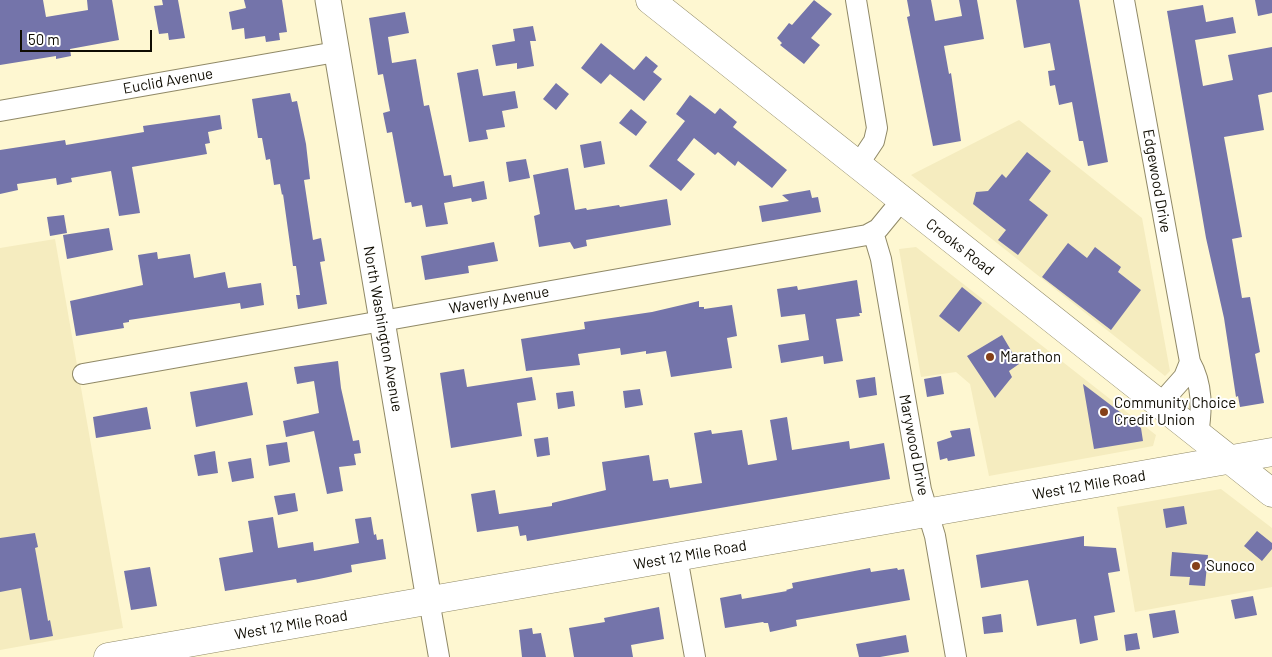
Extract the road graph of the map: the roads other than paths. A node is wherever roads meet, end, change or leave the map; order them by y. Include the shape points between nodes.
1 (328, 0) edge
2 (650, 0) edge
3 (856, 0) edge
4 (1124, 0) edge
5 (336, 52) junction
6 (0, 110) edge
7 (858, 165) junction
8 (901, 200) junction
9 (874, 232) junction
10 (382, 320) junction
11 (1190, 362) junction
12 (82, 374) dead end
13 (1160, 404) junction
14 (1198, 434) junction
15 (1272, 452) edge
16 (1231, 460) junction
17 (1272, 493) edge
18 (928, 512) junction
19 (677, 557) junction
20 (429, 600) junction
21 (146, 654) edge
22 (108, 657) edge
23 (439, 657) edge
24 (696, 657) edge
25 (956, 657) edge

1 - 5 street, North Washington Avenue
2 - 7 main road, Crooks Road
3 - 7 street via 877,128 874,141
4 - 11 street, Edgewood Drive
5 - 6 street, Euclid Avenue
5 - 10 street, North Washington Avenue
7 - 8 main road, Crooks Road
8 - 9 street
8 - 13 main road, Crooks Road
9 - 10 street, Waverly Avenue
9 - 18 street, Marywood Drive via 921,490
10 - 12 street, Waverly Avenue
10 - 20 street, North Washington Avenue
11 - 13 street via 1184,377
11 - 14 street, Edgewood Drive via 1197,375 1202,406
13 - 14 main road, Crooks Road
14 - 16 main road, Crooks Road
15 - 16 main road, West 12 Mile Road
16 - 17 main road, Crooks Road
16 - 18 main road, West 12 Mile Road
18 - 19 main road, West 12 Mile Road
18 - 25 street, Marywood Drive
19 - 20 main road, West 12 Mile Road
19 - 24 street
20 - 21 main road, West 12 Mile Road
20 - 23 street, North Washington Avenue
21 - 22 main road, West 12 Mile Road

